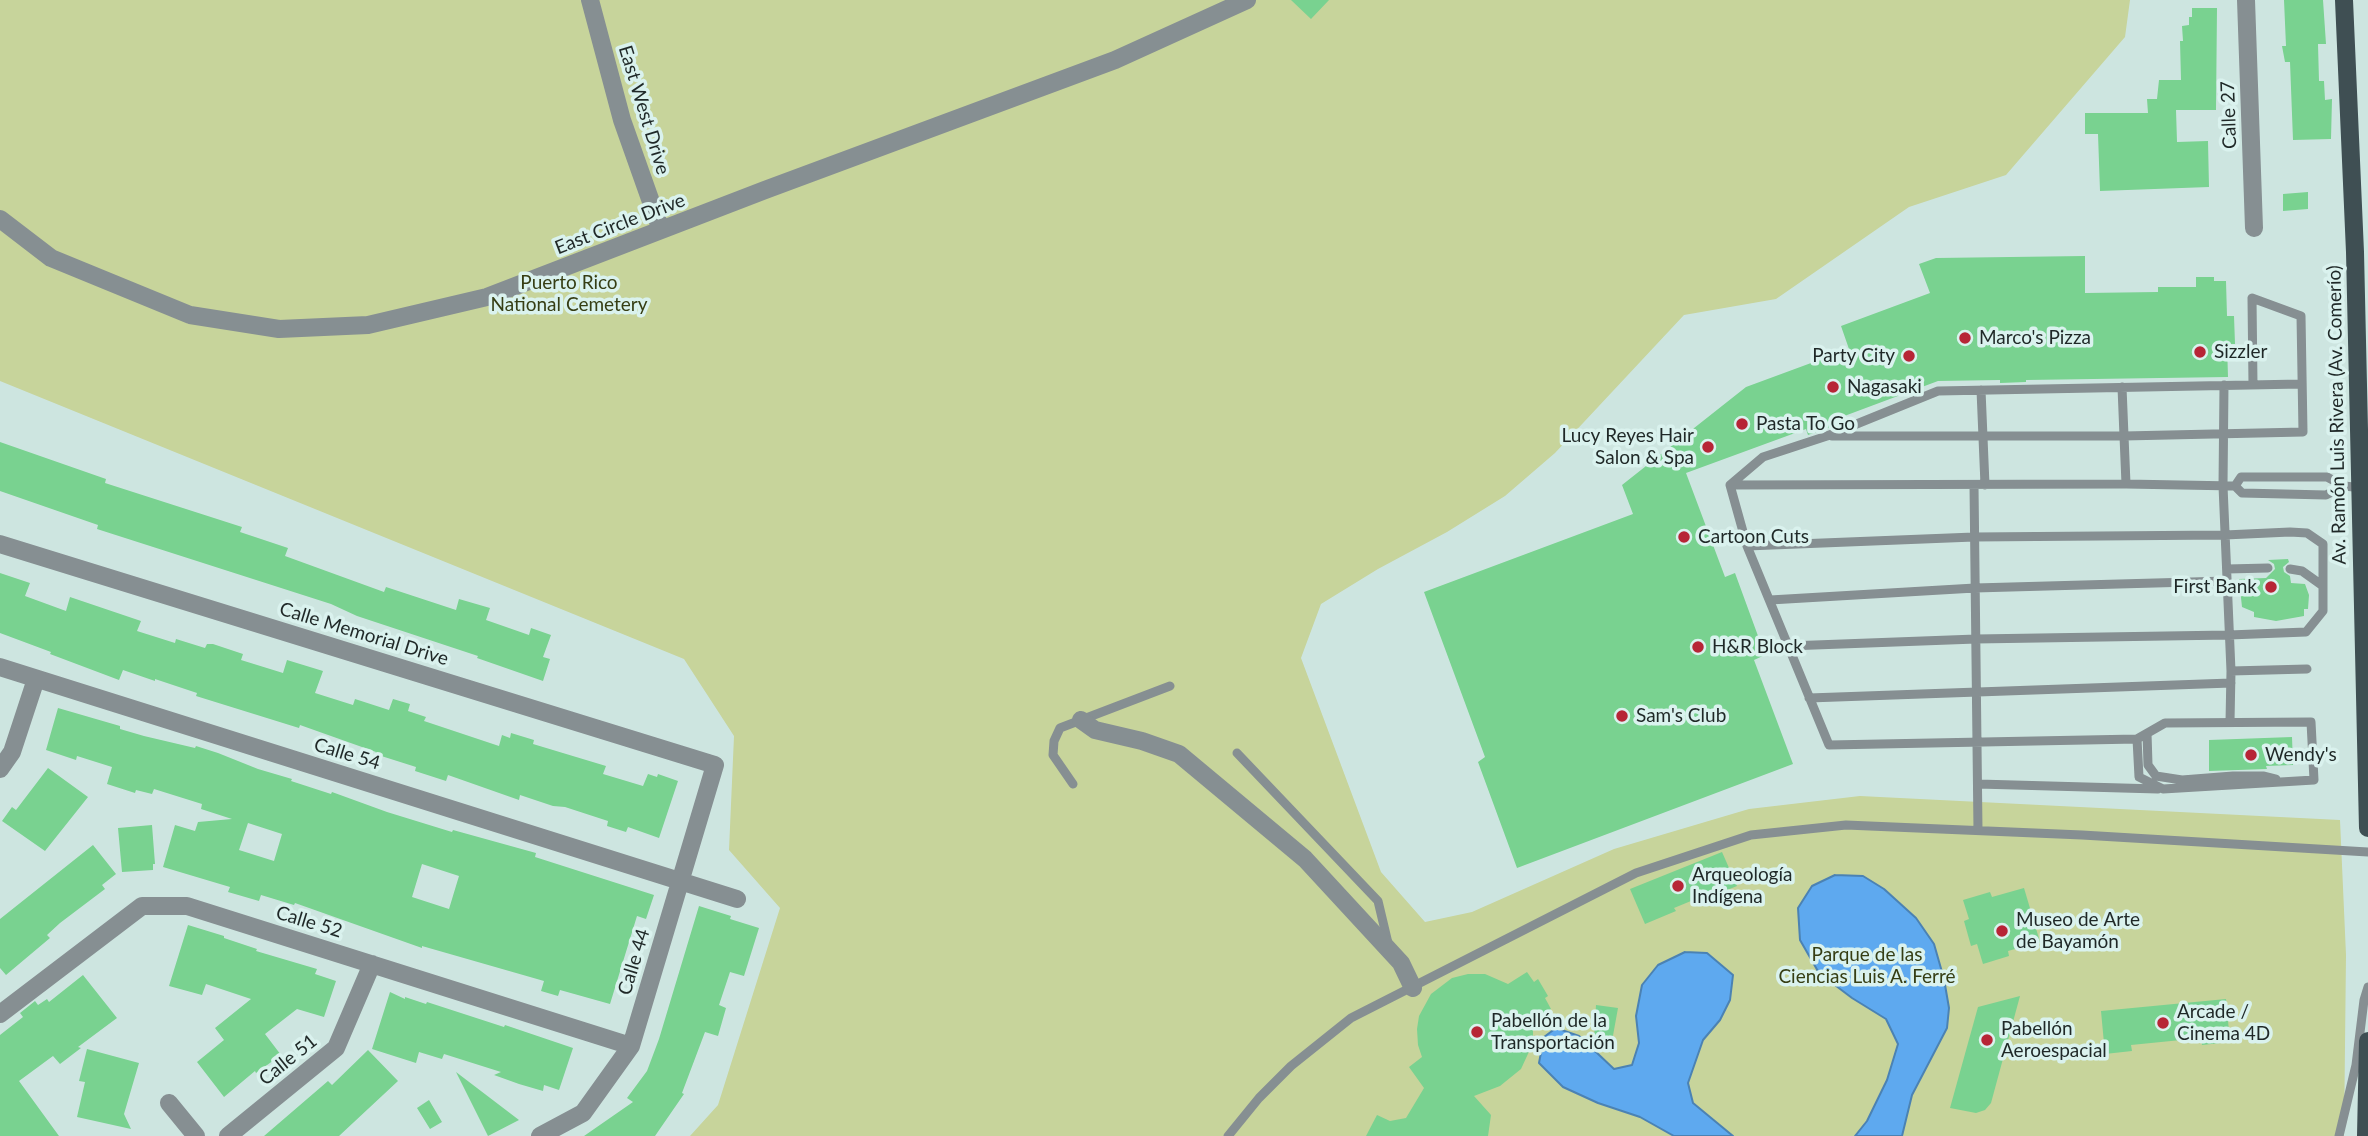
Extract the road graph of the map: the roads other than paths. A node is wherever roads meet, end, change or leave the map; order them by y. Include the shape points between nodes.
1 (590, 0) edge
2 (1247, 0) edge
3 (2246, 0) edge
4 (2344, 0) edge
5 (0, 219) edge
6 (2254, 228) dead end
7 (661, 230) junction
8 (2301, 384) junction
9 (2224, 385) junction
10 (2253, 385) junction
11 (2122, 387) junction
12 (1981, 390) junction
13 (2224, 435) junction
14 (1827, 436) junction
15 (2124, 436) junction
16 (1983, 437) junction
17 (2126, 484) junction
18 (1730, 485) junction
19 (1974, 485) junction
20 (1984, 485) junction
21 (2223, 486) junction
22 (2235, 486) junction
23 (2357, 487) edge
24 (2225, 535) junction
25 (1975, 537) junction
26 (0, 544) edge
27 (1747, 546) junction
28 (2268, 568) dead end
29 (2227, 569) junction
30 (2290, 569) dead end
31 (2227, 581) junction
32 (2323, 586) junction
33 (1975, 588) junction
34 (1770, 600) junction
35 (2229, 635) junction
36 (1976, 639) junction
37 (1788, 646) junction
38 (0, 667) edge
39 (2307, 668) dead end
40 (2231, 670) junction
41 (36, 679) junction
42 (2231, 683) junction
43 (1170, 686) dead end
44 (1976, 690) junction
45 (1809, 698) junction
46 (1081, 720) junction
47 (2231, 722) junction
48 (2147, 733) junction
49 (2137, 739) junction
50 (1977, 742) junction
51 (1237, 753) dead end
52 (715, 765) joint
53 (0, 769) edge
54 (2286, 782) junction
55 (1073, 784) dead end
56 (1978, 784) junction
57 (2164, 789) junction
58 (2368, 828) edge
59 (1978, 830) junction
60 (2368, 852) edge
61 (681, 881) junction
62 (737, 899) dead end
63 (1390, 951) junction
64 (372, 964) junction
65 (2368, 987) edge
66 (1413, 988) junction
67 (0, 1014) edge
68 (2368, 1041) edge
69 (631, 1045) junction
70 (169, 1103) dead end
71 (196, 1136) edge
72 (228, 1136) edge
73 (540, 1136) edge
74 (1228, 1136) edge
75 (2339, 1136) edge
76 (2366, 1136) edge

1 - 7 street, East West Drive via 621,120
2 - 7 street, East Circle Drive via 1115,60
3 - 6 street, Calle 27
4 - 23 main road, Av. Ramón Luis Rivera (Av. Comerío) via 2355,252
5 - 7 street, East Circle Drive via 51,258 191,315 279,329 368,325 487,297
8 - 10 lane
8 - 10 lane via 2301,316 2252,298
8 - 13 lane via 2303,432
9 - 10 lane
9 - 11 lane
9 - 13 lane
11 - 12 lane
11 - 15 lane
12 - 14 lane via 1938,391
12 - 16 lane
13 - 15 lane
13 - 21 lane
14 - 16 lane
14 - 18 lane via 1763,457
15 - 16 lane
15 - 17 lane
16 - 20 lane
17 - 20 lane
17 - 21 lane
18 - 19 lane
18 - 27 lane
19 - 20 lane
19 - 25 lane
21 - 22 lane
21 - 24 lane
22 - 23 lane via 2242,493 2326,495
22 - 23 lane via 2241,477 2328,477
23 - 58 main road, Av. Ramón Luis Rivera (Av. Comerío)
24 - 25 lane
24 - 29 lane
24 - 32 lane via 2307,533 2323,544
25 - 27 lane
25 - 33 lane
26 - 52 street, Calle Memorial Drive
27 - 34 lane
28 - 29 lane
29 - 31 lane
30 - 32 lane via 2302,571
31 - 33 lane
31 - 35 lane
32 - 35 lane via 2323,611 2306,632
33 - 34 lane
33 - 36 lane
34 - 37 lane
35 - 36 lane
35 - 40 lane
36 - 37 lane
36 - 44 lane
37 - 45 lane
38 - 41 street, Calle 54
39 - 40 lane
40 - 42 lane
41 - 53 street via 12,752
41 - 61 street, Calle 54
42 - 44 lane
42 - 47 lane
43 - 46 lane
44 - 45 lane
44 - 50 lane
45 - 50 lane via 1829,745
46 - 55 lane via 1060,728 1054,741 1053,755
46 - 63 street via 1095,730 1179,754 1305,859
47 - 48 lane via 2165,723
47 - 54 lane via 2311,722 2314,780
48 - 49 lane
48 - 54 lane via 2148,765 2156,776 2182,780 2264,776
49 - 50 lane
49 - 57 lane via 2139,777
50 - 56 lane
51 - 63 lane via 1378,901
52 - 61 street, Calle 44
54 - 57 lane
56 - 57 lane
56 - 59 lane
59 - 60 lane
59 - 66 lane via 1846,825 1751,835 1636,873
61 - 62 street, Calle 54
61 - 69 street, Calle 44
63 - 66 street
64 - 67 street, Calle 52 via 187,906 142,906
64 - 69 street, Calle 52
64 - 72 street, Calle 51 via 336,1048
65 - 75 lane
66 - 74 lane via 1351,1018 1291,1066
68 - 76 main road
69 - 73 street, Calle 44 via 583,1114
70 - 71 street

